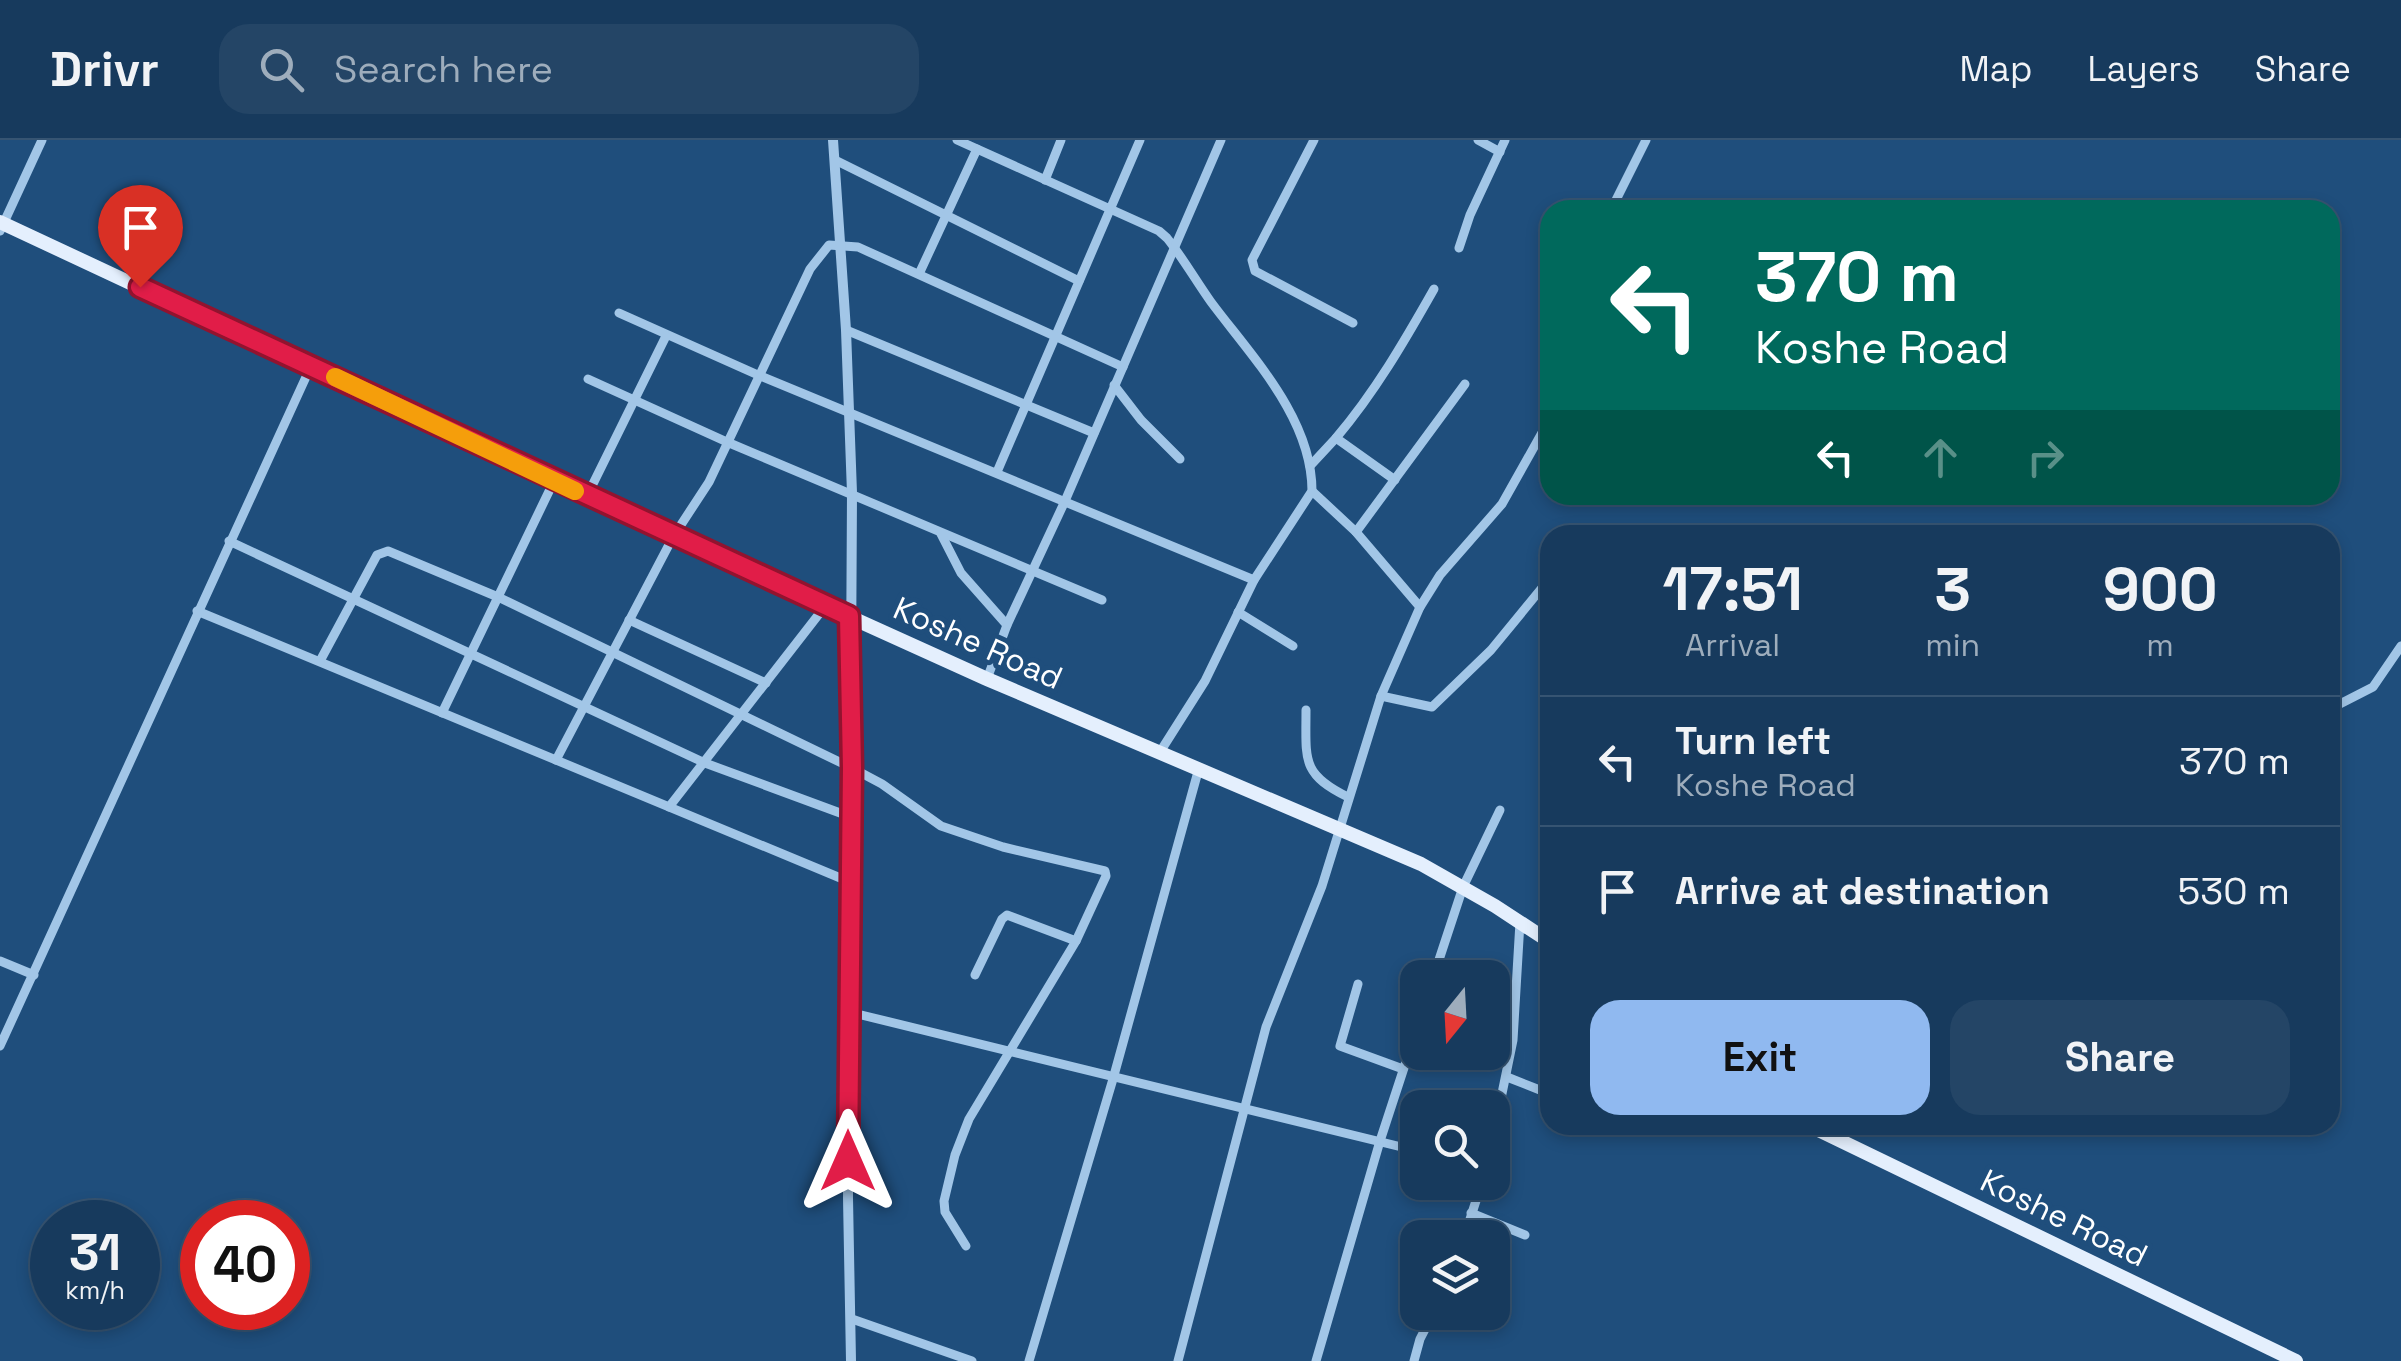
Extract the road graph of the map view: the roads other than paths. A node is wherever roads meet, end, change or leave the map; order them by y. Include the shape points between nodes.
1 (833, 140) edge
2 (957, 140) edge
3 (1061, 140) edge
4 (1140, 140) edge
5 (1221, 140) edge
6 (1314, 140) edge
7 (1478, 140) edge
8 (1506, 140) edge
9 (1646, 140) edge
10 (40, 141) edge
11 (977, 149) junction
12 (1500, 152) junction
13 (835, 160) junction
14 (1046, 180) junction
15 (1616, 200) edge
16 (1111, 209) junction
17 (946, 214) junction
18 (1, 226) edge
19 (841, 244) junction
20 (1174, 246) junction
21 (1459, 248) dead end
22 (919, 274) junction
23 (1079, 280) junction
24 (1434, 289) dead end
25 (619, 313) dead end
26 (1354, 323) dead end
27 (846, 330) junction
28 (666, 336) junction
29 (1054, 338) junction
30 (312, 366) junction
31 (1123, 367) junction
32 (758, 375) junction
33 (588, 379) dead end
34 (1465, 384) dead end
35 (1114, 385) junction
36 (635, 402) junction
37 (1024, 406) junction
38 (850, 412) junction
39 (1094, 433) junction
40 (1540, 437) edge
41 (1336, 438) junction
42 (726, 442) junction
43 (1180, 459) dead end
44 (1310, 466) junction
45 (996, 472) junction
46 (1396, 480) junction
47 (554, 482) junction
48 (1312, 491) junction
49 (852, 493) junction
50 (587, 496) junction
51 (1064, 501) junction
52 (1356, 532) junction
53 (941, 534) junction
54 (673, 537) junction
55 (230, 541) junction
56 (1032, 572) junction
57 (1254, 580) junction
58 (1540, 590) edge
59 (498, 597) junction
60 (352, 600) junction
61 (1102, 600) dead end
62 (826, 605) junction
63 (1420, 607) junction
64 (196, 611) junction
65 (1238, 612) junction
66 (849, 616) junction
67 (629, 620) junction
68 (1007, 624) junction
69 (1293, 646) dead end
70 (2401, 646) edge
71 (612, 653) junction
72 (470, 654) junction
73 (320, 661) junction
74 (987, 678) junction
75 (766, 684) junction
76 (1381, 696) junction
77 (583, 704) junction
78 (2340, 704) edge
79 (1306, 710) dead end
80 (442, 713) junction
81 (738, 716) junction
82 (1160, 752) junction
83 (556, 760) junction
84 (705, 763) junction
85 (852, 768) junction
86 (1200, 768) junction
87 (1348, 798) junction
88 (669, 807) junction
89 (1500, 810) dead end
90 (851, 817) junction
91 (1338, 827) junction
92 (850, 882) junction
93 (1463, 887) junction
94 (1520, 922) junction
95 (1540, 935) edge
96 (1076, 941) junction
97 (1439, 960) edge
98 (0, 961) edge
99 (34, 975) junction
100 (975, 975) dead end
101 (1358, 984) dead end
102 (849, 1012) junction
103 (0, 1046) edge
104 (1009, 1050) junction
105 (1400, 1068) edge
106 (1403, 1070) edge
107 (1507, 1076) junction
108 (1113, 1078) junction
109 (1504, 1090) edge
110 (1540, 1090) edge
111 (1246, 1109) junction
112 (1829, 1135) edge
113 (1380, 1141) junction
114 (1400, 1146) edge
115 (1476, 1200) edge
116 (1472, 1213) junction
117 (1470, 1220) edge
118 (1525, 1235) dead end
119 (966, 1246) dead end
120 (852, 1319) junction
121 (1425, 1330) edge
122 (851, 1361) edge
123 (972, 1361) edge
124 (1028, 1361) edge
125 (1178, 1361) edge
126 (1316, 1361) edge
127 (1414, 1361) edge
128 (2296, 1361) edge

1 - 13 street
2 - 11 street
3 - 14 street
4 - 16 street
5 - 20 street
6 - 26 street via 1252,260 1254,270
7 - 12 street
8 - 12 street
9 - 15 street
10 - 18 street
11 - 14 street
11 - 17 street
12 - 21 street
13 - 17 street
13 - 19 street
14 - 16 street
16 - 20 street via 1159,231
16 - 23 street
17 - 22 street
17 - 23 street
18 - 30 main road, Koshe Road
19 - 22 street
19 - 27 street
19 - 32 street via 829,245 810,269
20 - 31 street
20 - 44 street via 1284,404
22 - 29 street
23 - 29 street
24 - 41 street via 1384,376
25 - 28 street
27 - 37 street
27 - 38 street
28 - 32 street
28 - 36 street
29 - 31 street
29 - 37 street
30 - 47 main road, Koshe Road
30 - 55 street
31 - 35 street
32 - 38 street
32 - 42 street
33 - 36 street
34 - 46 street
35 - 39 street
35 - 43 street
36 - 42 street
36 - 50 street
37 - 39 street
37 - 45 street
38 - 45 street
38 - 49 street
39 - 51 street
40 - 63 street via 1502,504
41 - 44 street
41 - 46 street
42 - 49 street
42 - 54 street
44 - 48 street
45 - 51 street
46 - 52 street
47 - 50 main road, Koshe Road
47 - 59 street
48 - 52 street
48 - 57 street
49 - 53 street
49 - 66 street
50 - 54 main road, Koshe Road
51 - 56 street
51 - 57 street
52 - 63 street
53 - 56 street
53 - 68 street via 961,573
54 - 62 main road, Koshe Road
54 - 67 street
55 - 60 street
55 - 64 street
56 - 61 street
56 - 68 street
57 - 65 street
58 - 76 street via 1432,706
59 - 60 street via 388,550 377,555
59 - 71 street
59 - 72 street
60 - 72 street
60 - 73 street
62 - 66 main road, Koshe Road
62 - 75 street
63 - 76 street
64 - 73 street
64 - 99 street
65 - 69 street
65 - 82 street
66 - 74 main road, Koshe Road
66 - 85 street
67 - 71 street
67 - 75 street
68 - 74 street
70 - 78 street via 2373,687
71 - 77 street
71 - 81 street
72 - 77 street
72 - 80 street
73 - 80 street
74 - 82 main road, Koshe Road
75 - 81 street
76 - 87 street
77 - 83 street
77 - 84 street
79 - 87 street via 1314,775
80 - 83 street
81 - 84 street
81 - 85 street
82 - 86 main road, Koshe Road
83 - 88 street
84 - 88 street
84 - 90 street
85 - 90 street
85 - 96 street via 941,826 1105,871
86 - 91 main road, Koshe Road
86 - 108 street
87 - 91 street
88 - 92 street
89 - 93 street
90 - 92 street
91 - 93 main road, Koshe Road
91 - 111 street via 1266,1028
92 - 102 street
93 - 94 main road, Koshe Road
93 - 97 street
94 - 95 main road, Koshe Road
94 - 107 street
96 - 100 street via 1007,916
96 - 104 street
98 - 99 street
99 - 103 street
101 - 105 street via 1340,1046
102 - 104 street
102 - 120 street
104 - 108 street
104 - 119 street via 962,1136 944,1201
106 - 113 street
107 - 109 street
107 - 110 street
108 - 111 street
108 - 124 street
111 - 113 street
111 - 125 street
112 - 128 main road, Koshe Road
113 - 114 street
113 - 126 street
115 - 116 street
116 - 117 street
116 - 118 street
120 - 122 street
120 - 123 street
121 - 127 street

